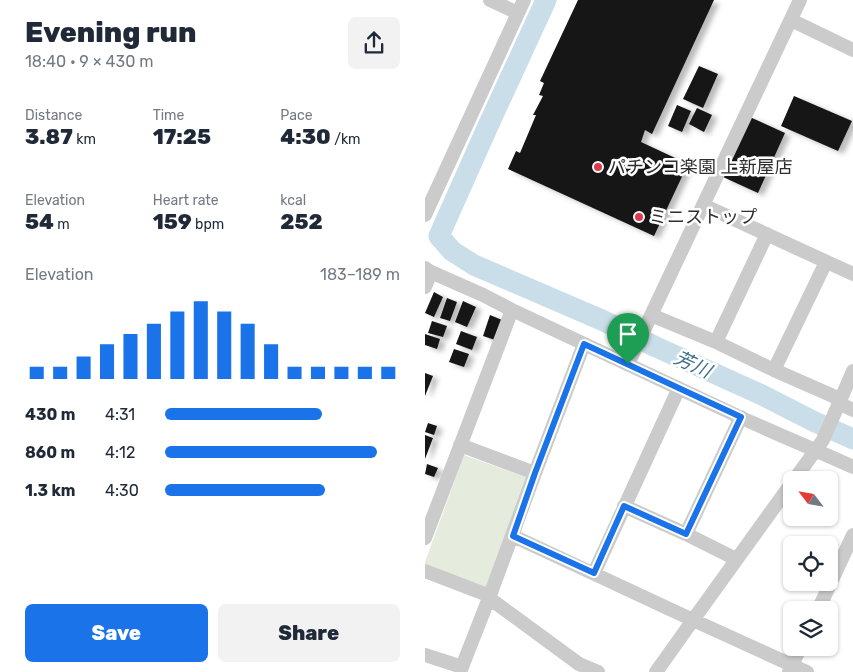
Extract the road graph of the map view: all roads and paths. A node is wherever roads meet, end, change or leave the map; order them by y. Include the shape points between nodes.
1 (490, 0) edge
2 (800, 0) edge
3 (521, 6) edge
4 (791, 20) junction
5 (853, 50) edge
6 (429, 195) edge
7 (703, 205) junction
8 (425, 216) edge
9 (767, 234) junction
10 (827, 262) junction
11 (428, 270) edge
12 (853, 274) edge
13 (425, 287) edge
14 (512, 310) junction
15 (649, 320) junction
16 (716, 342) junction
17 (584, 344) junction
18 (630, 360) junction
19 (774, 370) junction
20 (853, 371) edge
21 (679, 388) junction
22 (838, 403) junction
23 (853, 410) edge
24 (741, 417) junction
25 (460, 445) junction
26 (819, 445) junction
27 (853, 467) edge
28 (800, 471) edge
29 (535, 473) junction
30 (783, 495) edge
31 (624, 506) junction
32 (686, 534) junction
33 (853, 534) edge
34 (513, 536) junction
35 (425, 538) edge
36 (736, 559) junction
37 (425, 571) edge
38 (594, 573) junction
39 (490, 597) junction
40 (822, 601) edge
41 (693, 620) junction
42 (425, 655) edge
43 (797, 656) edge
44 (578, 668) edge
45 (461, 669) edge
46 (791, 669) edge
47 (598, 672) edge
48 (657, 672) edge
49 (807, 672) edge

1 - 3 street
2 - 4 street
3 - 6 street
4 - 5 street
4 - 7 street
6 - 8 street
7 - 9 street
7 - 15 street
9 - 10 street
9 - 16 street
10 - 12 street
10 - 19 street
11 - 13 street
11 - 14 street
14 - 17 street
14 - 25 street
15 - 16 street
15 - 18 street
16 - 19 street
17 - 18 street
17 - 29 street
18 - 21 street
19 - 22 street
20 - 22 street
21 - 24 street
21 - 31 street
22 - 23 street
22 - 26 street
24 - 26 street via 782,436
24 - 32 street
25 - 29 street
25 - 35 street
26 - 27 street
26 - 28 street
29 - 34 street
30 - 36 street
31 - 32 street
31 - 38 street
32 - 36 street
33 - 40 street
34 - 38 street
34 - 39 street
36 - 41 street
37 - 39 street
38 - 41 street
39 - 44 street
39 - 45 street
41 - 46 street
41 - 48 street
42 - 45 street
43 - 46 street
44 - 47 street
46 - 49 street

